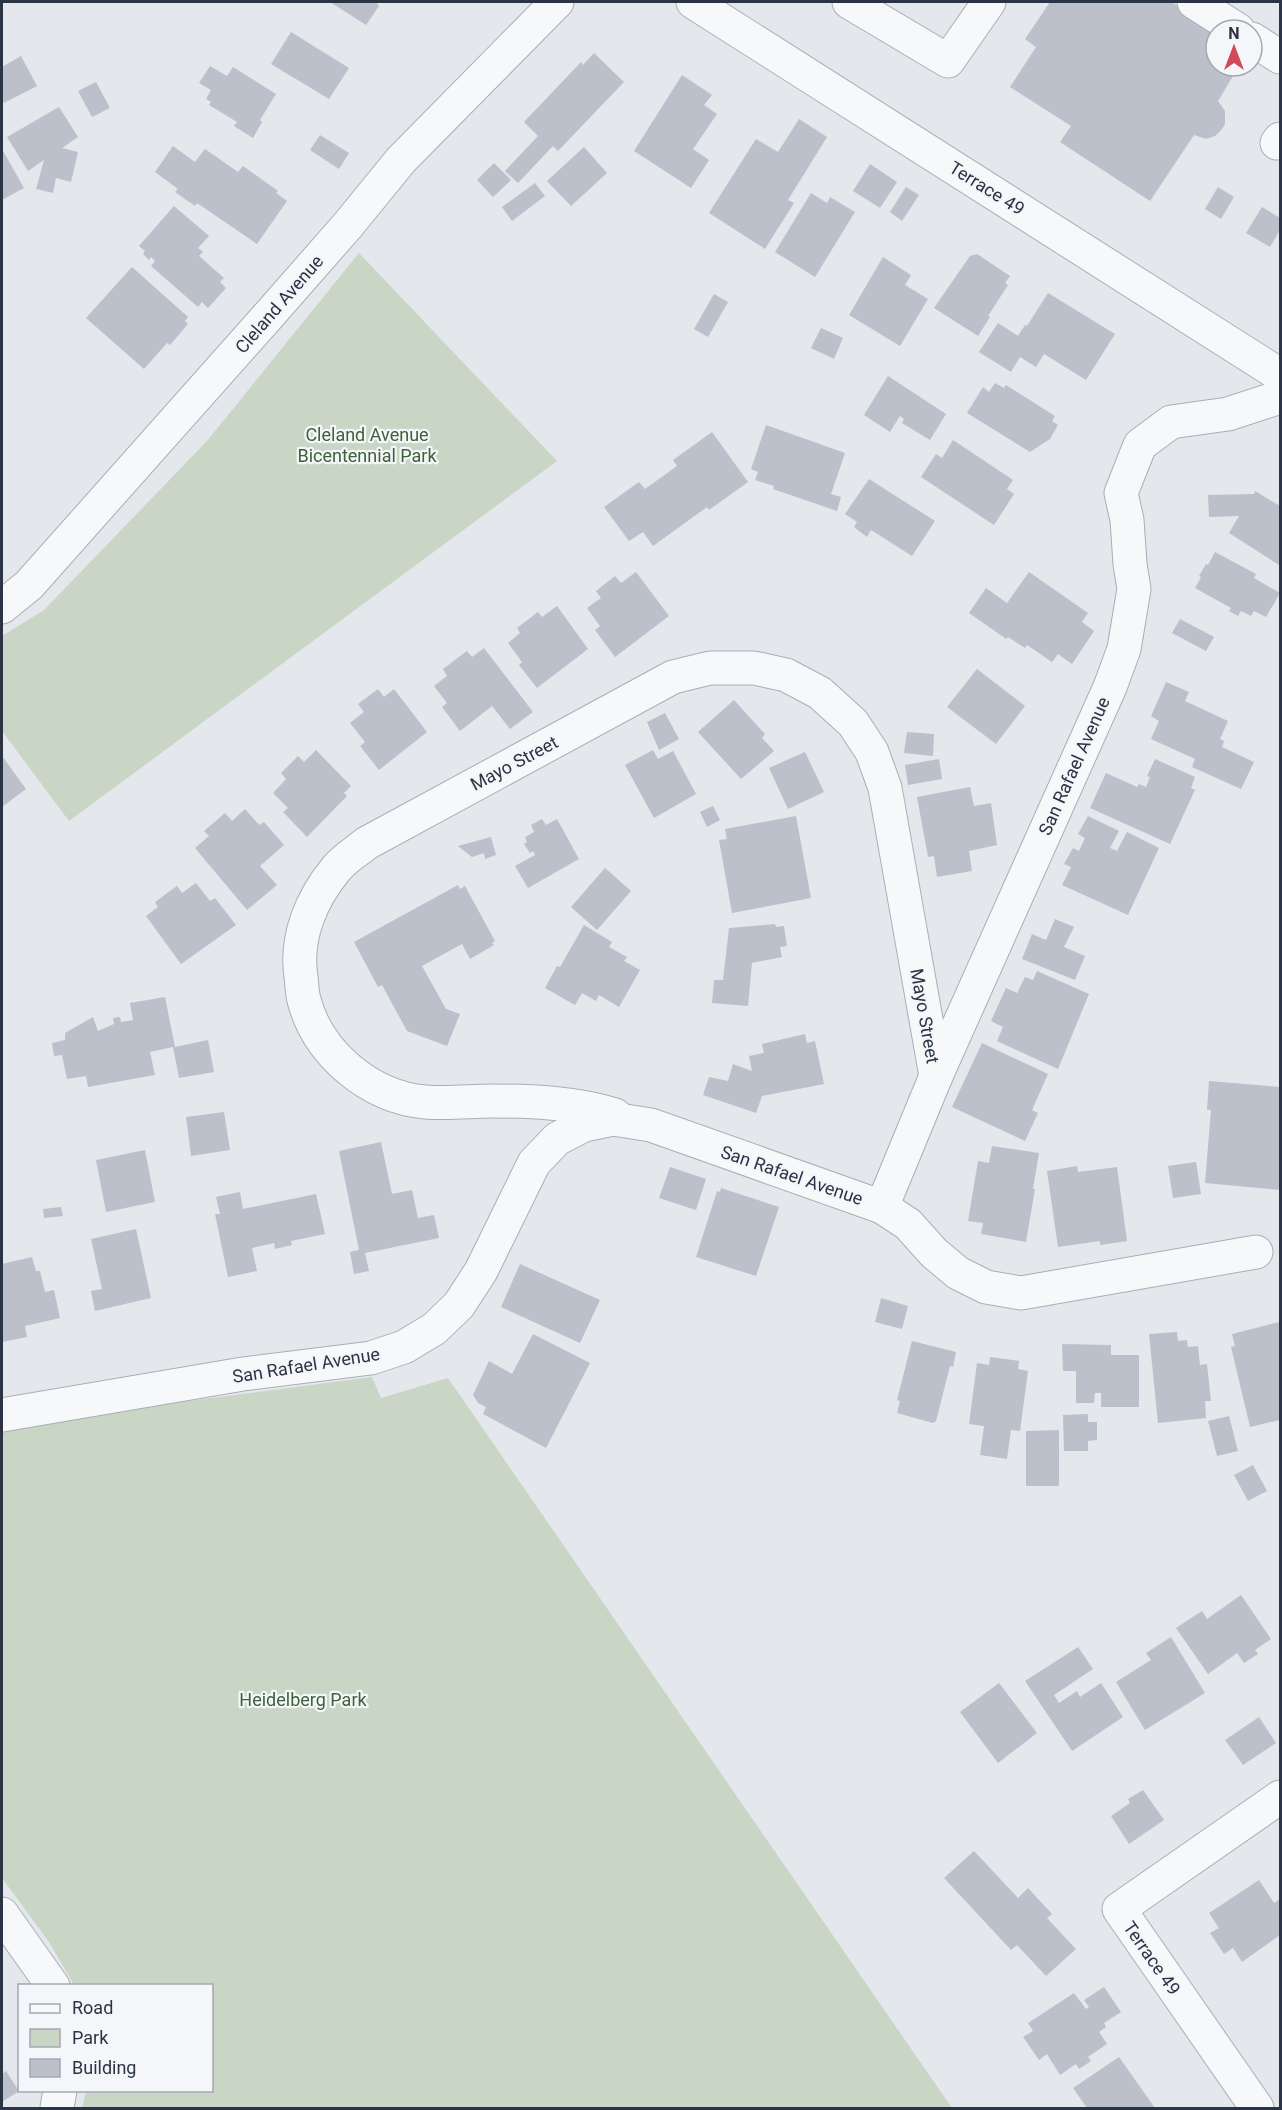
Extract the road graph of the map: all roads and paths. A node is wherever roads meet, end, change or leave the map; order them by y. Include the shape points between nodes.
1 (557, 2) edge
2 (693, 2) edge
3 (849, 2) edge
4 (989, 2) edge
5 (1194, 2) edge
6 (1219, 18) edge
7 (1264, 46) edge
8 (1281, 57) edge
9 (1281, 375) edge
10 (1281, 397) edge
11 (2, 607) edge
12 (936, 1076) junction
13 (651, 1125) junction
14 (882, 1207) junction
15 (1256, 1252) dead end
16 (2, 1415) edge
17 (1281, 1797) edge
18 (2, 1914) edge
19 (52, 1984) edge
20 (60, 2092) edge
21 (57, 2109) edge
22 (1257, 2109) edge

1 - 11 street, Cleland Avenue via 401,160 29,585
2 - 9 street, Terrace 49
3 - 4 street via 948,61
5 - 6 street
7 - 8 street
10 - 12 street, San Rafael Avenue via 1228,414 1172,422 1140,445 1121,493 1134,589 1124,650
12 - 13 street, Mayo Street via 885,788 872,752 852,723 820,693 786,675 754,668 710,668 673,677 367,843 337,867 316,896 302,933 299,966 308,1010 334,1055 362,1079 392,1095 425,1102 539,1102 600,1110
12 - 14 street, San Rafael Avenue
13 - 14 street, San Rafael Avenue
13 - 16 street, San Rafael Avenue via 613,1119 584,1125 557,1139 534,1163 481,1272 459,1305 434,1329 404,1347 371,1358 243,1374
14 - 15 street via 908,1224 957,1273 986,1287 1021,1293
17 - 22 street, Terrace 49 via 1119,1909
18 - 19 street
20 - 21 street

